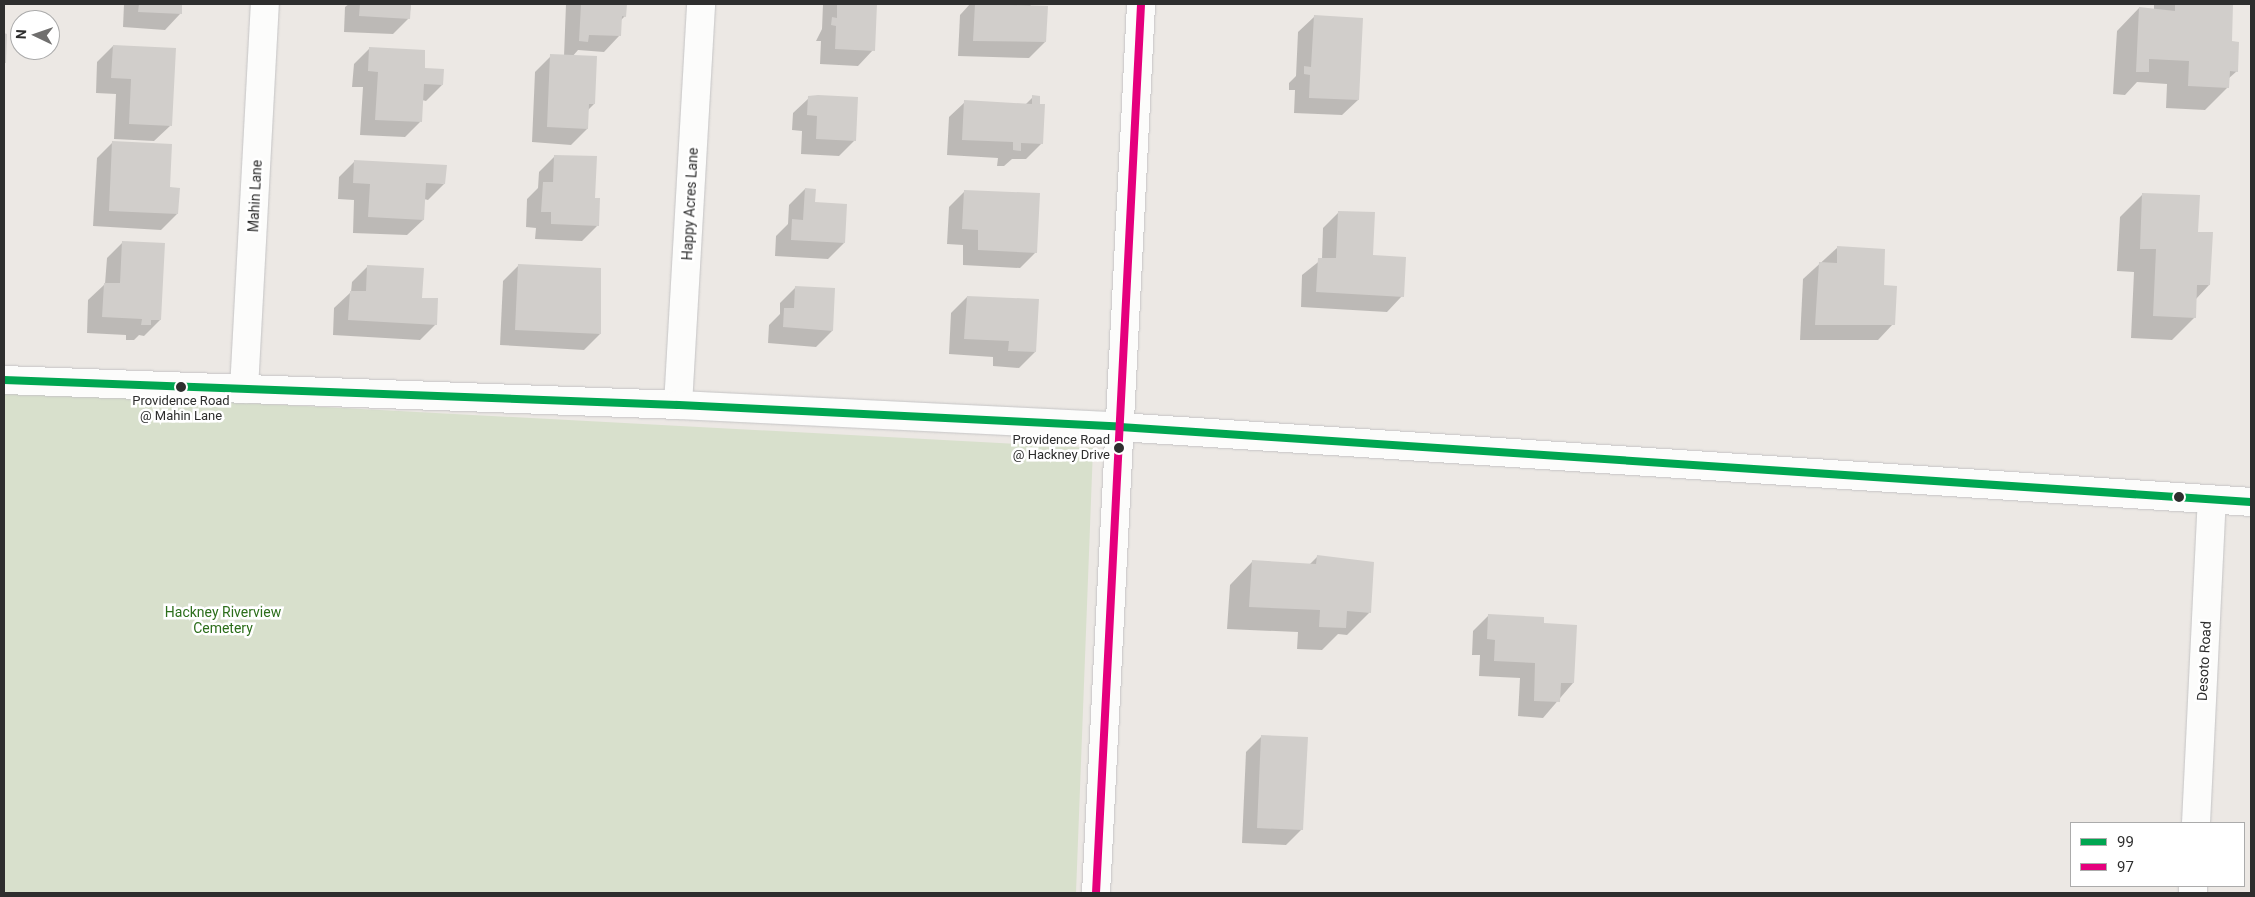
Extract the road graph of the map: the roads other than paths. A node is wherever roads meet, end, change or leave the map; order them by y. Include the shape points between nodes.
1 (265, 4) edge
2 (701, 4) edge
3 (1141, 4) edge
4 (4, 380) edge
5 (244, 389) junction
6 (678, 405) junction
7 (1120, 427) junction
8 (2212, 500) junction
9 (2251, 502) edge
10 (2196, 822) edge
11 (1096, 893) edge

1 - 5 street, Mahin Lane
2 - 6 street, Happy Acres Lane
3 - 7 street
4 - 5 street
5 - 6 street
6 - 7 street
7 - 8 street
7 - 11 street
8 - 9 street
8 - 10 street, Desoto Road

